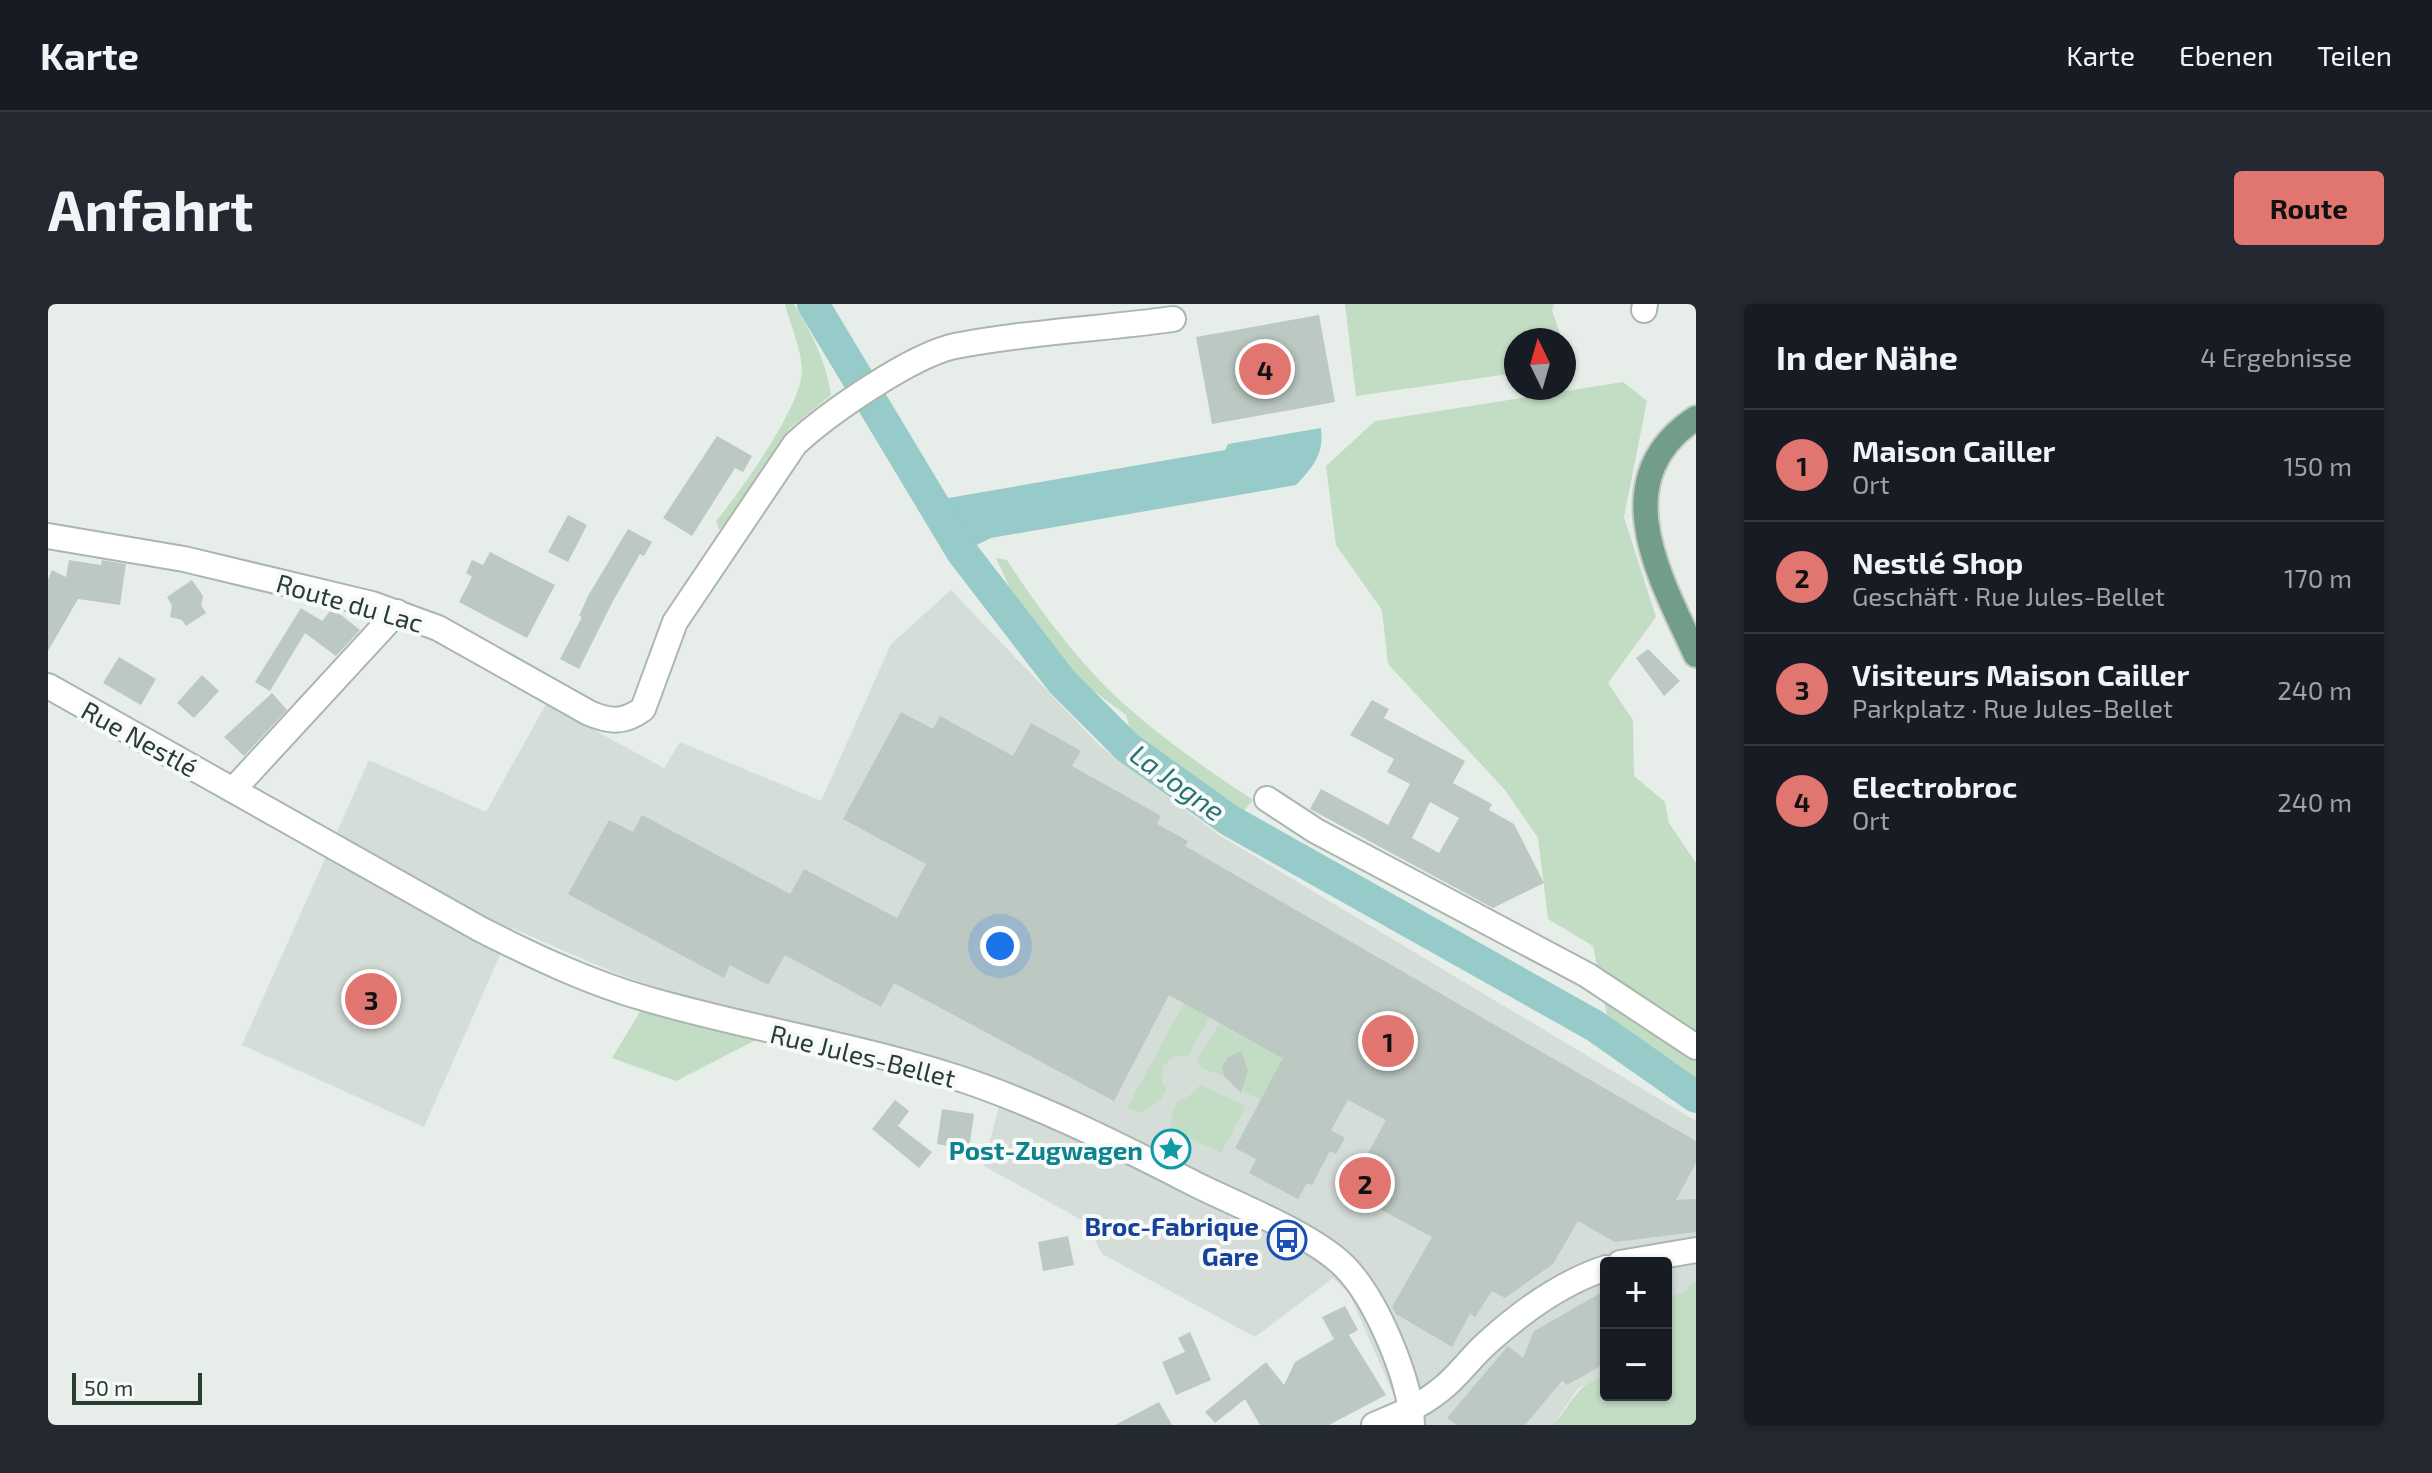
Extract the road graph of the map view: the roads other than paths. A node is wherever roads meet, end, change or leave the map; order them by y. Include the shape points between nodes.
1 (1173, 319) dead end
2 (1696, 418) edge
3 (48, 536) edge
4 (397, 612) junction
5 (1696, 655) edge
6 (48, 686) edge
7 (233, 790) junction
8 (1267, 799) dead end
9 (1696, 1047) edge
10 (1696, 1250) edge
11 (1655, 1257) edge
12 (1600, 1270) edge
13 (1412, 1417) edge
14 (1374, 1425) edge

1 - 4 street, Route du Lac via 955,346 900,371 831,414 795,444 683,610 664,648 649,699 631,718 615,721 589,713 438,628
2 - 5 main road via 1675,434 1653,465 1644,512 1656,562
3 - 4 street, Route du Lac via 184,559
4 - 7 street
6 - 7 street, Rue Nestlé
7 - 13 street, Rue Jules-Bellet via 480,929 578,974 645,998 991,1090 1057,1116 1274,1223 1329,1254 1354,1278 1401,1371
8 - 9 street via 1316,831 1587,975
10 - 11 street
12 - 13 street via 1520,1316
13 - 14 street

